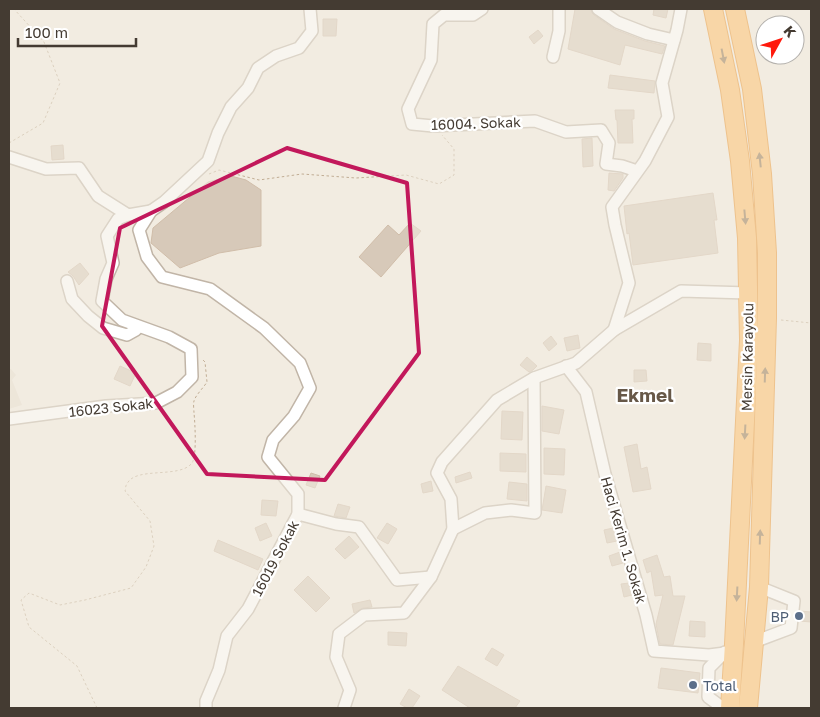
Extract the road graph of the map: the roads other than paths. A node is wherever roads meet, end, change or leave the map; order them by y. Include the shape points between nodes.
1 (310, 9) edge
2 (482, 9) edge
3 (559, 9) edge
4 (598, 9) edge
5 (682, 9) edge
6 (713, 9) edge
7 (735, 9) edge
8 (674, 40) junction
9 (553, 56) dead end
10 (9, 157) edge
11 (637, 171) junction
12 (151, 210) junction
13 (128, 215) junction
14 (67, 281) dead end
15 (748, 293) junction
16 (137, 326) junction
17 (614, 330) junction
18 (566, 366) junction
19 (534, 378) junction
20 (9, 419) edge
21 (298, 514) junction
22 (453, 529) junction
23 (431, 577) junction
24 (758, 587) junction
25 (754, 642) junction
26 (729, 648) junction
27 (206, 708) edge
28 (344, 708) edge
29 (723, 708) edge
30 (730, 708) edge
31 (748, 708) edge

1 - 12 street via 312,31 299,48 276,56 258,68 248,88 231,107 208,161
2 - 11 street, 16004. Sokak via 473,15 444,15 433,24 431,60 408,109 412,124 433,126 535,121 566,132 601,130 609,143 606,164
3 - 9 street via 559,31
4 - 8 street via 617,22
5 - 8 street
6 -> 15 highway, Mersin Karayolu via 730,90 740,161
24 -> 7 highway, Mersin Karayolu via 767,318 766,253 762,174 752,89
8 - 11 street via 662,83 668,117 646,161
10 - 13 street via 46,169 79,168 98,196
11 - 17 street via 612,207 629,282
12 - 13 street
12 - 21 street, 16019 Sokak via 139,230 146,257 162,276 210,289 264,328 300,363 310,388 294,416 273,440 268,457 298,494
13 - 16 street via 118,219 107,236 113,263 102,301 122,320
14 - 16 street via 72,299 103,328 128,336
15 - 17 street via 681,291
15 -> 26 highway, Mersin Karayolu via 746,408
16 - 20 street, 16023 Sokak via 191,349 192,377 177,392 156,403
17 - 18 street via 576,363
18 - 19 street
18 - 26 street, Haci Kerim 1. Sokak via 586,392 654,651 709,655
19 - 22 street via 497,400 442,462 437,473 451,500
19 - 22 street via 535,514 512,510 485,513
21 - 23 street via 359,526 397,580
21 - 27 street, 16019 Sokak via 248,609 227,636
22 - 23 street
23 - 28 street via 404,613 364,615 339,634 336,657 350,690
24 - 25 highway, Mersin Karayolu
24 - 25 street via 794,601 791,628
25 - 31 highway, Mersin Karayolu
26 - 29 street via 709,668 708,698
26 - 30 highway, Mersin Karayolu

